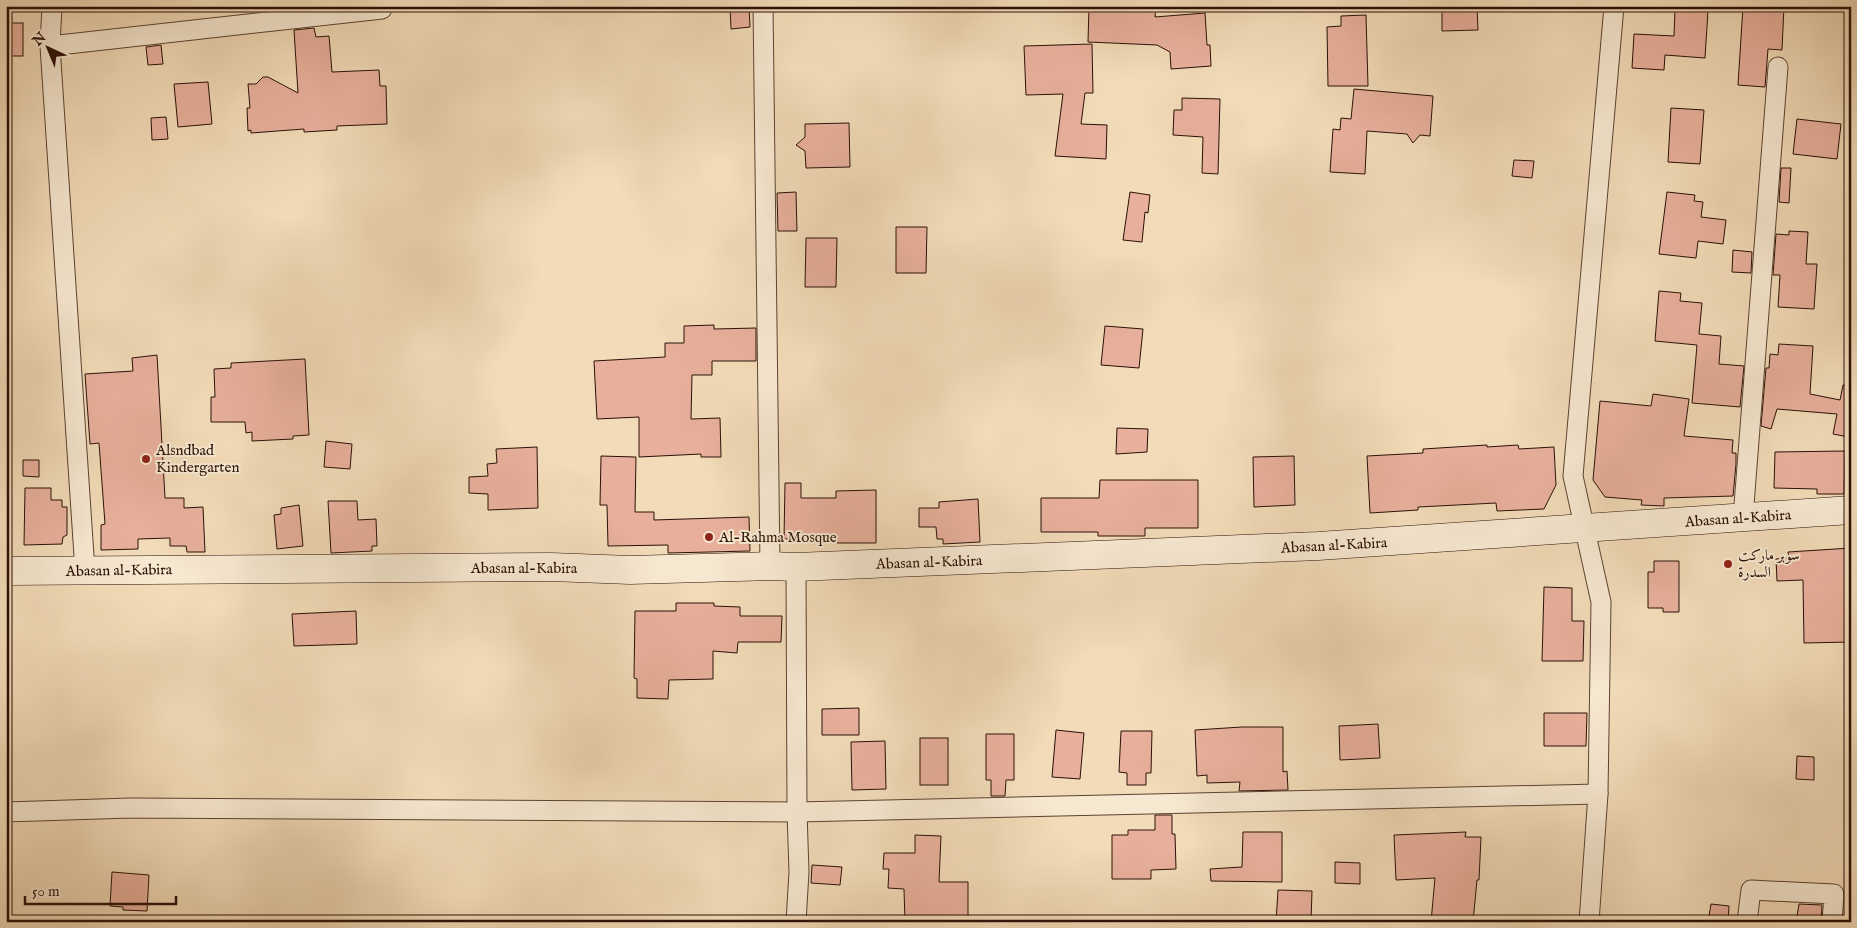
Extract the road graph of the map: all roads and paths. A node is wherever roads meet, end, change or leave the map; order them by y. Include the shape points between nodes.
1 (52, 6) edge
2 (763, 6) edge
3 (1614, 6) edge
4 (382, 9) dead end
5 (50, 46) junction
6 (1778, 67) dead end
7 (1851, 510) edge
8 (1743, 518) junction
9 (1584, 528) junction
10 (783, 566) junction
11 (6, 571) edge
12 (85, 571) junction
13 (1598, 794) junction
14 (6, 812) edge
15 (797, 812) junction
16 (796, 922) edge
17 (1589, 922) edge
18 (1747, 922) edge
19 (1832, 922) edge

1 - 5 street
2 - 10 street
3 - 9 street via 1573,476
4 - 5 street
5 - 12 street
6 - 8 street
7 - 8 main road, Abasan al-Kabira
8 - 9 main road, Abasan al-Kabira
9 - 10 main road, Abasan al-Kabira via 1318,546
9 - 13 street via 1601,602
10 - 12 main road, Abasan al-Kabira via 630,570 541,567
10 - 15 street
11 - 12 main road, Abasan al-Kabira
13 - 15 street
13 - 17 street
14 - 15 street via 130,808
15 - 16 street via 799,872
18 - 19 street via 1751,890 1834,894

